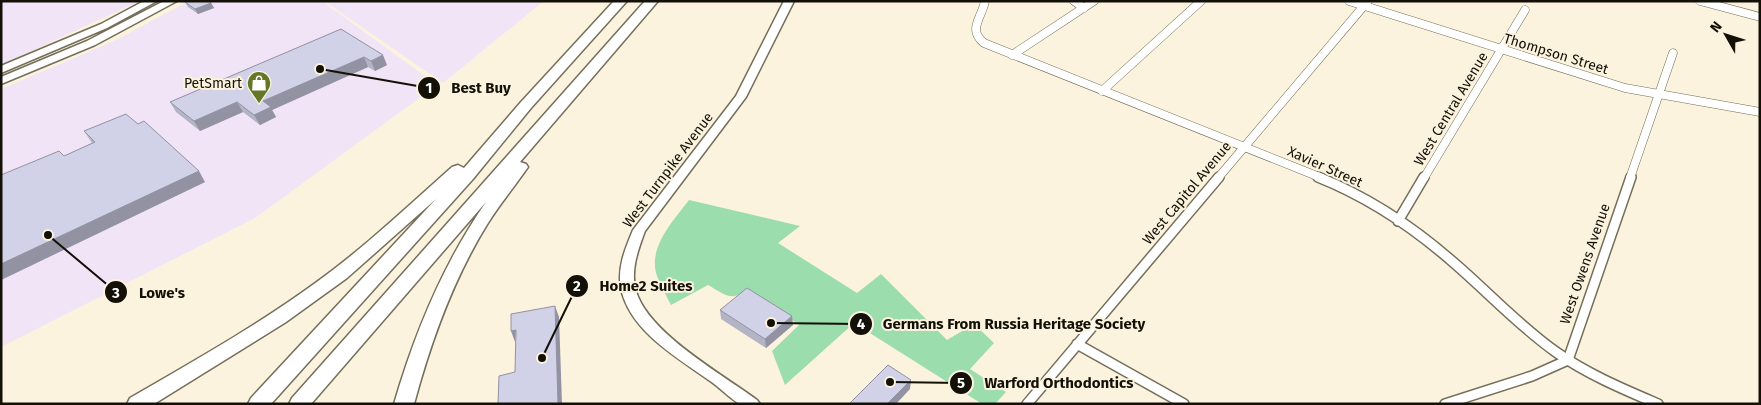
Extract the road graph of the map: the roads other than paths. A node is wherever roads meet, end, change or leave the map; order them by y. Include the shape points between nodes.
1 (152, 1) edge
2 (172, 1) edge
3 (621, 1) edge
4 (654, 1) edge
5 (789, 1) edge
6 (985, 1) edge
7 (1074, 1) edge
8 (1094, 1) edge
9 (1201, 1) edge
10 (1349, 1) edge
11 (1700, 1) edge
12 (1366, 4) edge
13 (1084, 8) junction
14 (1525, 10) dead end
15 (1760, 17) edge
16 (1501, 50) junction
17 (1673, 53) dead end
18 (1012, 55) junction
19 (1, 70) edge
20 (1, 82) edge
21 (1102, 91) junction
22 (1658, 95) junction
23 (526, 105) junction
24 (1760, 112) edge
25 (1244, 147) junction
26 (1398, 220) junction
27 (1078, 344) junction
28 (1568, 360) junction
29 (137, 404) edge
30 (258, 404) edge
31 (299, 404) edge
32 (404, 404) edge
33 (752, 404) edge
34 (1027, 404) edge
35 (1184, 404) edge
36 (1445, 404) edge
37 (1658, 404) edge

1 - 19 street via 104,26
2 - 20 street via 91,43
3 - 23 highway
4 - 31 highway
4 - 32 highway via 510,179 482,219 439,300
5 - 33 street, West Turnpike Avenue via 741,97 640,230 631,248 627,268 634,306 647,325
6 - 18 street, Xavier Street via 976,35 984,43
7 - 13 street
8 - 13 street
9 - 21 street
10 - 12 street, Thompson Street
11 - 15 street
12 - 16 street, Thompson Street
12 - 25 street, West Capitol Avenue
13 - 18 street
14 - 16 street, West Central Avenue
16 - 22 street, Thompson Street via 1599,81
16 - 26 street, West Central Avenue
17 - 22 street, West Owens Avenue
18 - 21 street, Xavier Street
21 - 25 street, Xavier Street
22 - 24 street, Thompson Street
22 - 28 street, West Owens Avenue
23 - 29 highway via 368,251 300,304
23 - 30 highway via 467,175
25 - 26 street, Xavier Street via 1337,186
25 - 27 street, West Capitol Avenue
26 - 28 street, Xavier Street via 1439,249
27 - 34 street, West Capitol Avenue
27 - 35 street
28 - 36 street via 1532,376
28 - 37 street, Xavier Street

